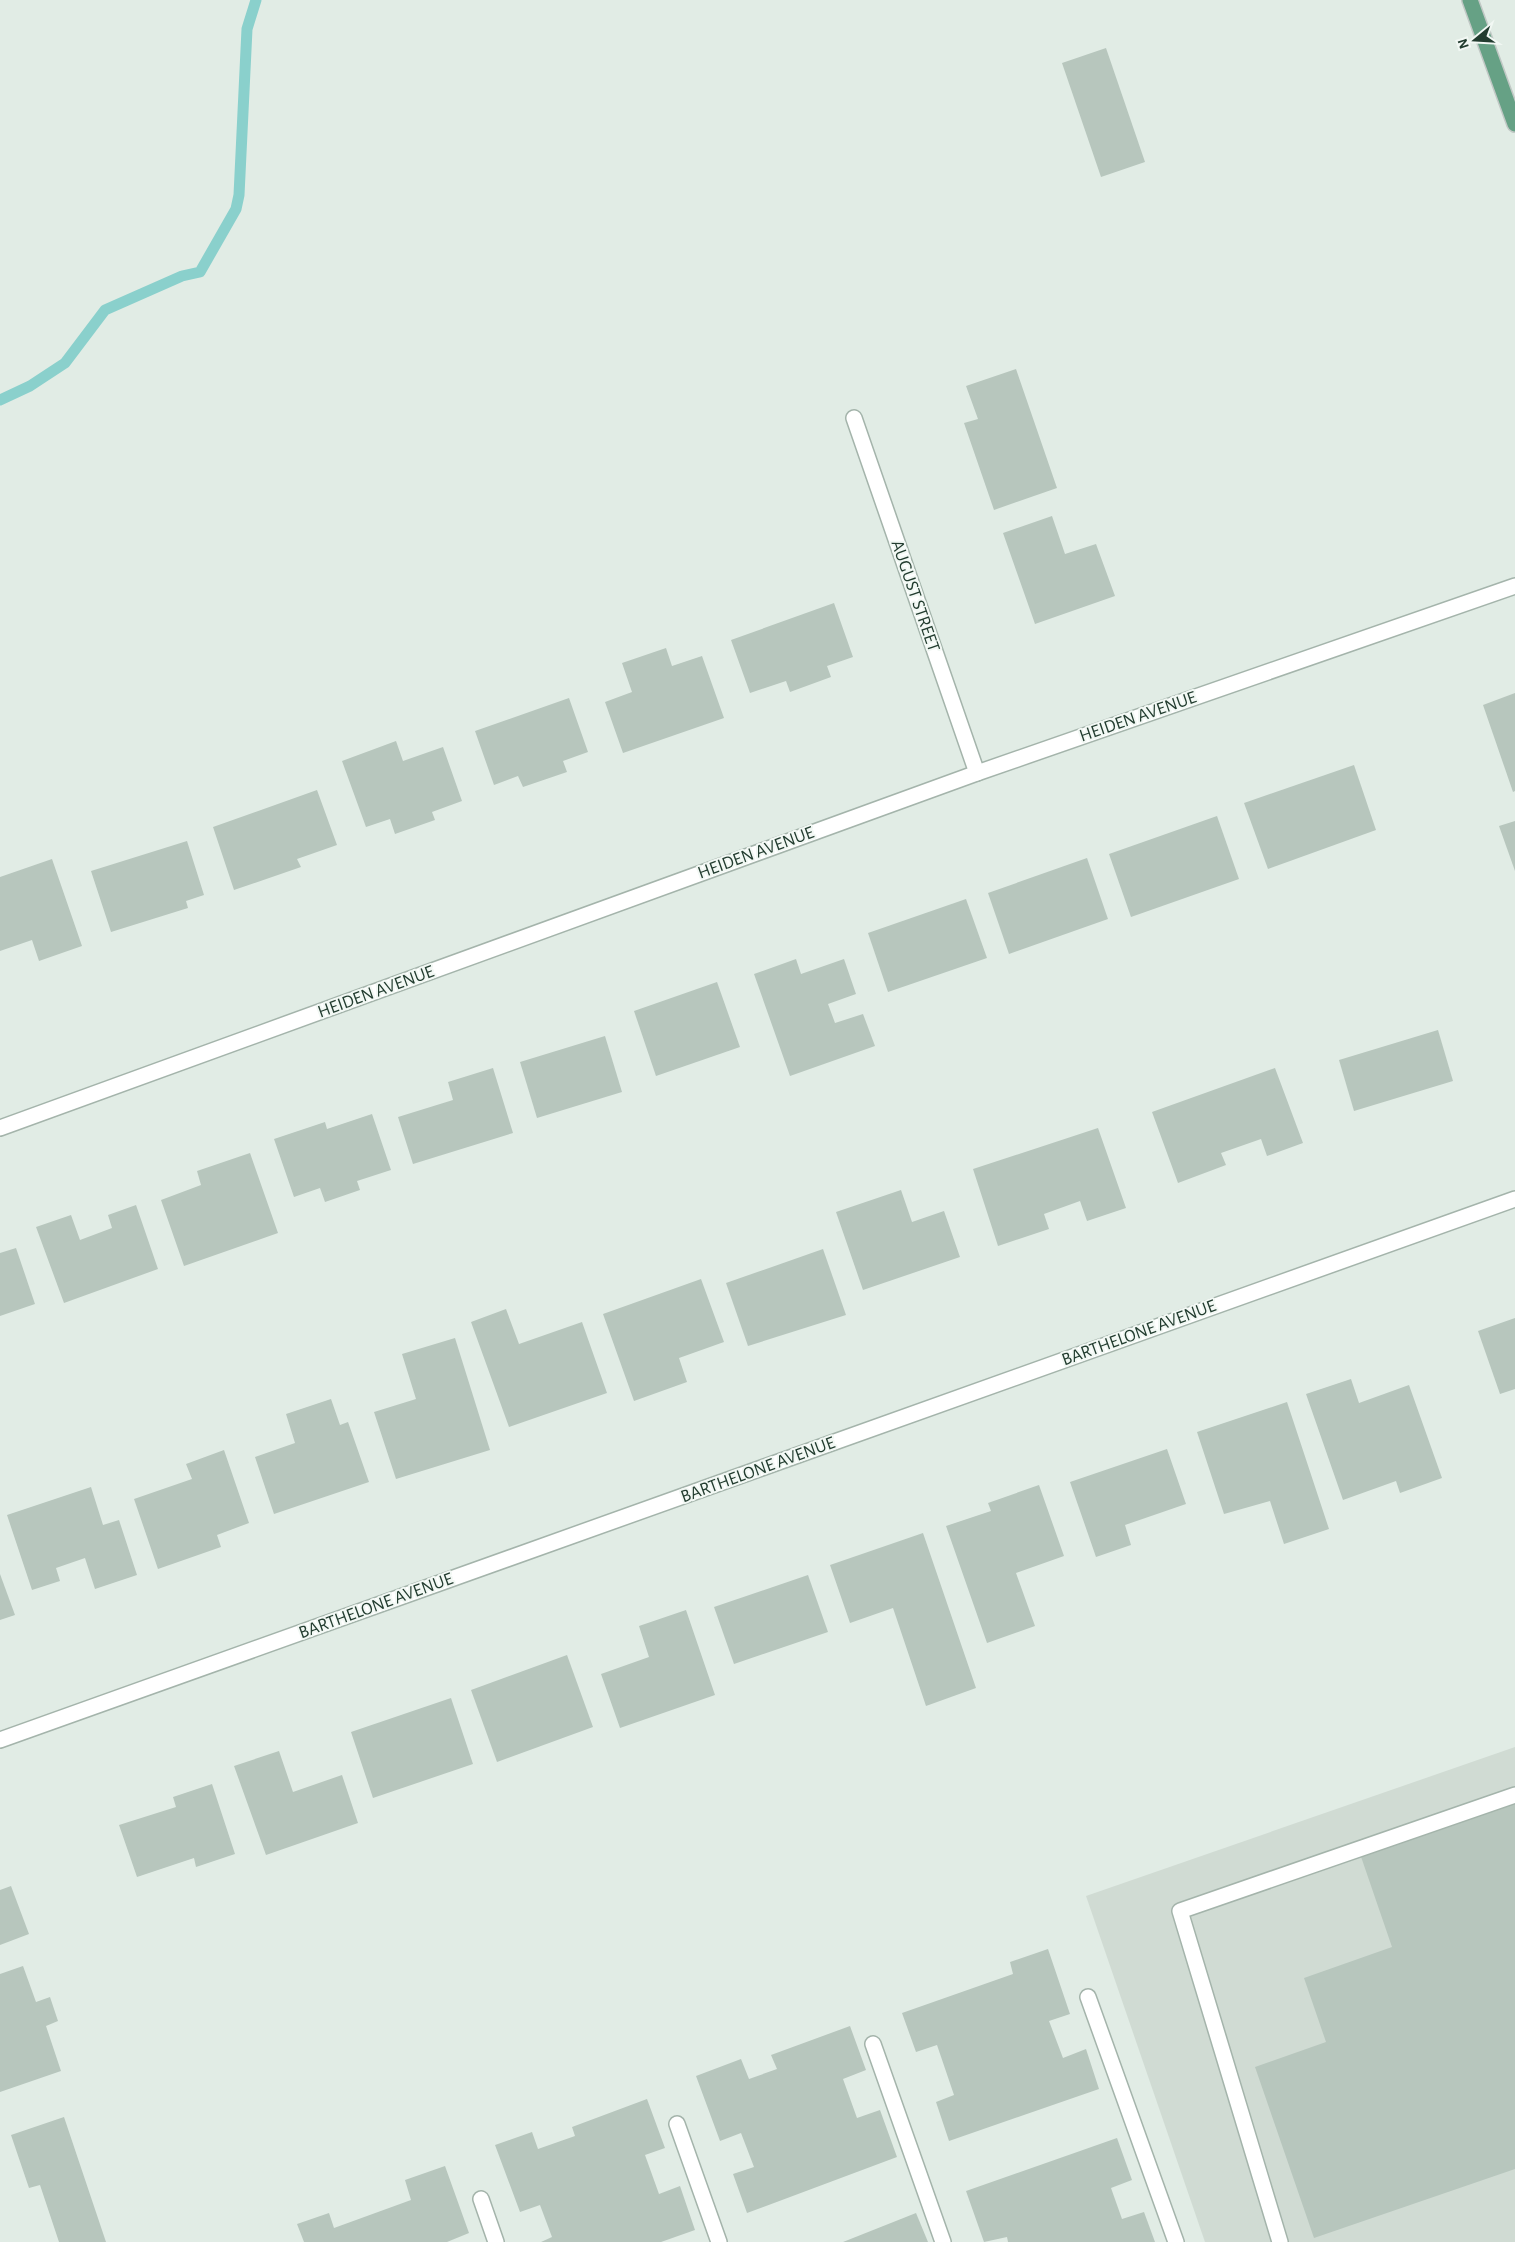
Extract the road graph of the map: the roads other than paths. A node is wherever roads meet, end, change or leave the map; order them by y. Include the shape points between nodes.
1 (1470, 0) edge
2 (1515, 124) edge
3 (854, 418) dead end
4 (1515, 586) edge
5 (977, 773) junction
6 (0, 1128) edge
7 (1515, 1199) edge
8 (0, 1740) edge
9 (1515, 1795) edge
10 (1088, 1997) dead end
11 (872, 2044) dead end
12 (677, 2124) dead end
13 (481, 2200) dead end
14 (496, 2242) edge
15 (719, 2242) edge
16 (943, 2242) edge
17 (1176, 2242) edge
18 (1280, 2242) edge

1 - 2 main road
3 - 5 street, AUGUST STREET
4 - 5 street, HEIDEN AVENUE
5 - 6 street, HEIDEN AVENUE
7 - 8 street, BARTHELONE AVENUE
9 - 18 street via 1180,1911
10 - 17 street
11 - 16 street
12 - 15 street
13 - 14 street

